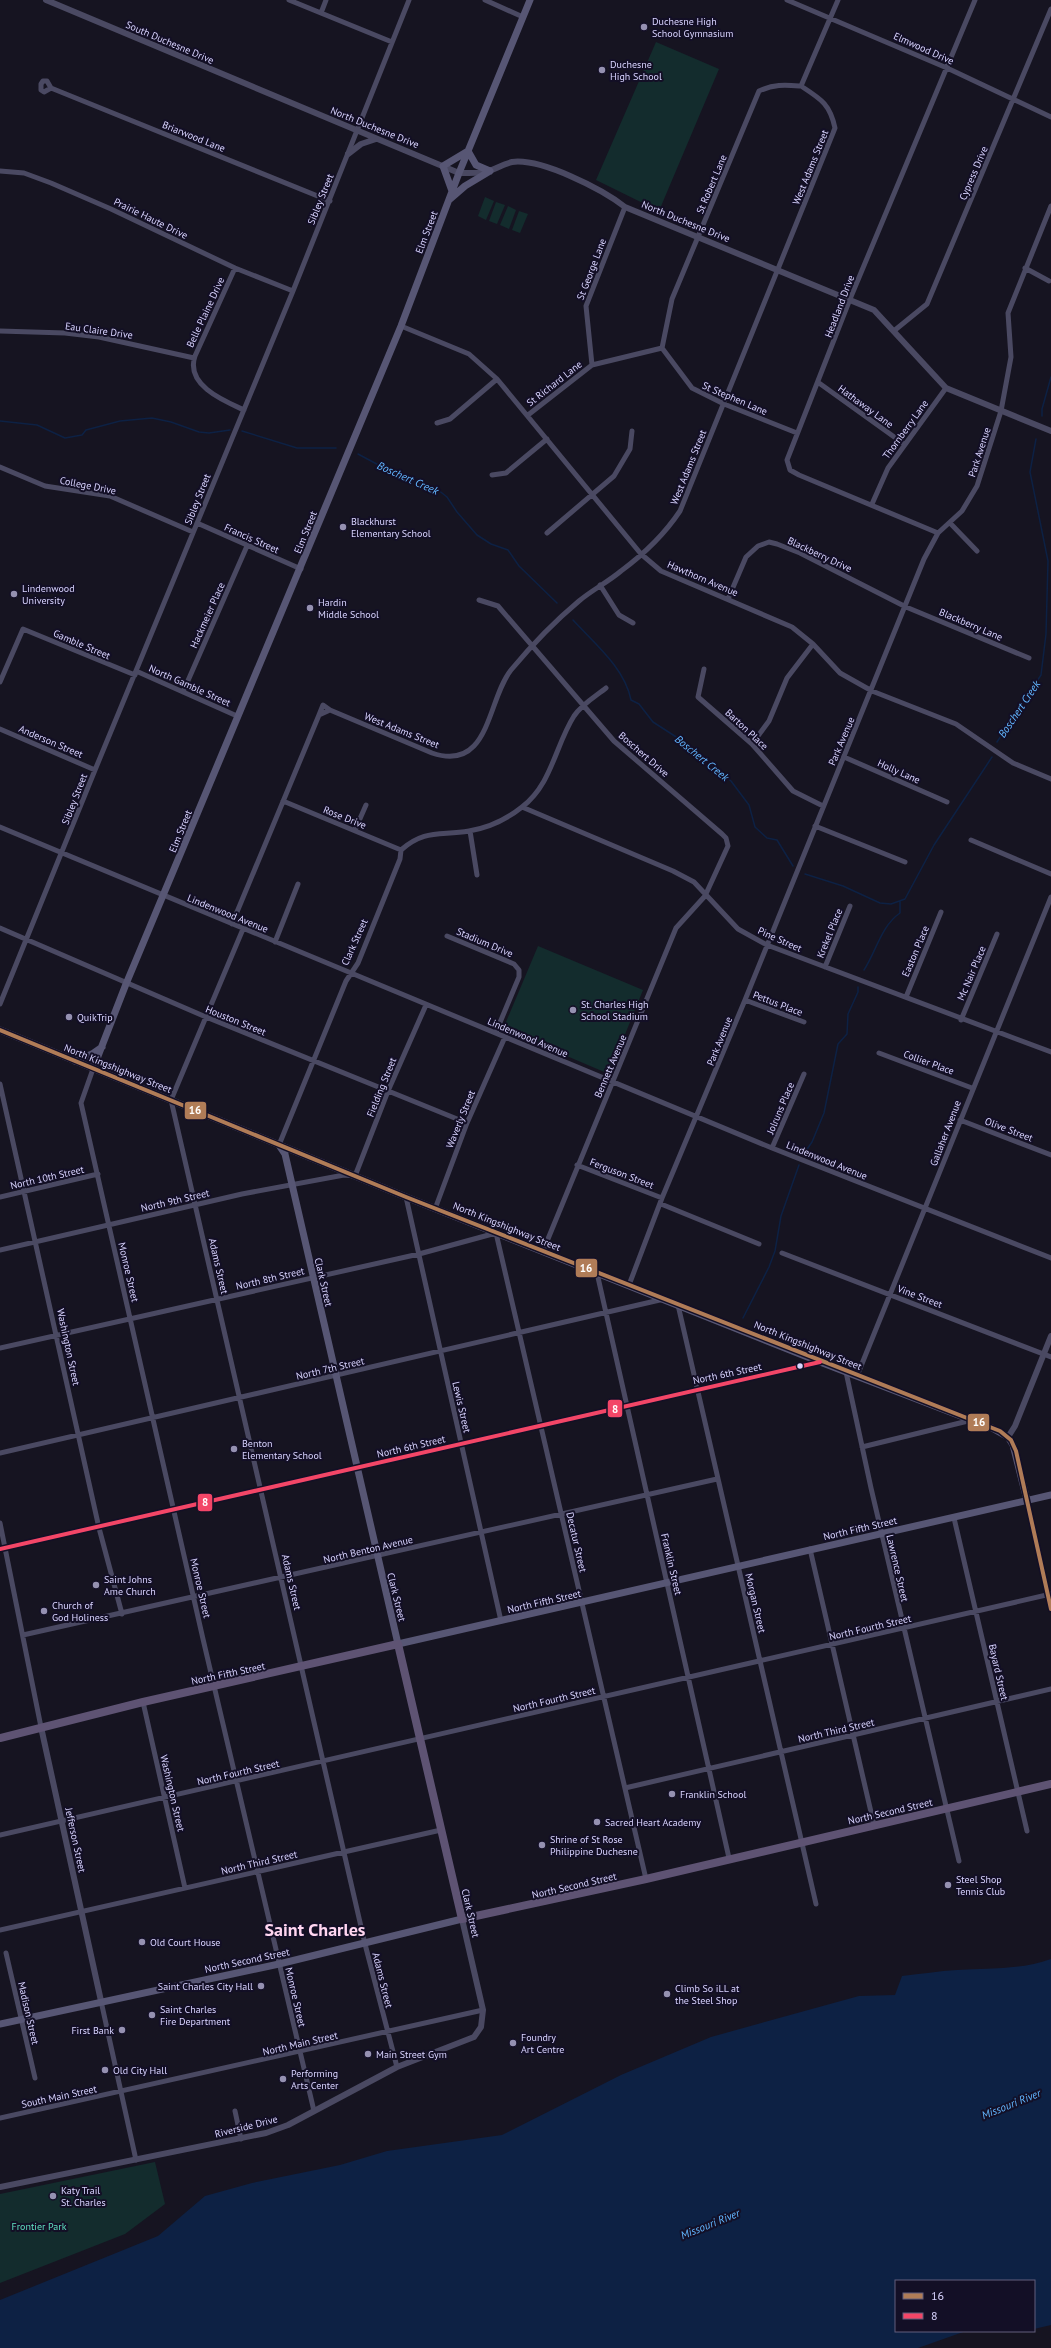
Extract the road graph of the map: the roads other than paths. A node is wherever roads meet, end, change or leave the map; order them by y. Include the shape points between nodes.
1 (46, 0) edge
2 (289, 0) edge
3 (326, 0) edge
4 (409, 0) edge
5 (485, 0) edge
6 (530, 0) edge
7 (787, 0) edge
8 (838, 0) edge
9 (975, 0) edge
10 (1051, 9) edge
11 (321, 13) junction
12 (523, 17) junction
13 (831, 18) junction
14 (392, 42) junction
15 (947, 68) junction
16 (801, 86) junction
17 (51, 88) dead end
18 (1014, 101) junction
19 (287, 102) joint
20 (1051, 117) edge
21 (357, 131) junction
22 (376, 139) junction
23 (468, 151) junction
24 (348, 154) junction
25 (443, 166) junction
26 (490, 170) junction
27 (0, 171) edge
28 (459, 173) junction
29 (452, 191) junction
30 (449, 200) junction
31 (330, 201) junction
32 (1051, 206) edge
33 (625, 207) junction
34 (699, 236) junction
35 (235, 268) junction
36 (1025, 268) junction
37 (778, 269) junction
38 (1049, 281) dead end
39 (293, 291) junction
40 (850, 299) junction
41 (401, 326) junction
42 (895, 330) junction
43 (0, 331) edge
44 (662, 348) junction
45 (194, 358) junction
46 (592, 365) junction
47 (497, 379) junction
48 (819, 383) junction
49 (946, 388) junction
50 (724, 404) junction
51 (244, 410) junction
52 (1001, 411) junction
53 (528, 415) junction
54 (436, 423) dead end
55 (632, 431) dead end
56 (1051, 431) edge
57 (797, 433) junction
58 (547, 439) junction
59 (904, 444) junction
60 (0, 467) edge
61 (492, 475) dead end
62 (593, 493) junction
63 (872, 504) junction
64 (197, 523) junction
65 (950, 523) junction
66 (193, 532) junction
67 (547, 533) dead end
68 (938, 533) junction
69 (247, 546) junction
70 (977, 551) dead end
71 (642, 554) junction
72 (301, 569) junction
73 (600, 586) junction
74 (728, 599) junction
75 (479, 600) dead end
76 (906, 607) junction
77 (633, 623) dead end
78 (813, 644) junction
79 (532, 647) junction
80 (1029, 658) dead end
81 (704, 669) dead end
82 (136, 674) junction
83 (0, 681) edge
84 (606, 688) dead end
85 (872, 691) junction
86 (183, 692) junction
87 (584, 705) junction
88 (237, 716) junction
89 (0, 729) edge
90 (752, 744) junction
91 (844, 757) junction
92 (94, 770) junction
93 (1051, 780) edge
94 (283, 801) junction
95 (947, 802) dead end
96 (366, 804) dead end
97 (824, 806) junction
98 (522, 807) junction
99 (815, 826) junction
100 (0, 827) edge
101 (355, 830) junction
102 (470, 831) junction
103 (971, 840) dead end
104 (401, 850) junction
105 (62, 854) junction
106 (904, 862) dead end
107 (1051, 874) edge
108 (477, 875) dead end
109 (298, 884) dead end
110 (706, 896) junction
111 (164, 897) junction
112 (1051, 897) edge
113 (850, 906) dead end
114 (942, 912) dead end
115 (232, 924) junction
116 (0, 928) edge
117 (243, 929) junction
118 (997, 934) dead end
119 (446, 936) dead end
120 (26, 939) junction
121 (275, 942) junction
122 (767, 945) junction
123 (825, 967) junction
124 (351, 974) junction
125 (126, 984) junction
126 (906, 997) junction
127 (746, 1000) junction
128 (0, 1004) edge
129 (426, 1005) junction
130 (206, 1017) junction
131 (961, 1020) junction
132 (804, 1022) dead end
133 (0, 1030) edge
134 (996, 1031) junction
135 (496, 1032) junction
136 (505, 1037) junction
137 (102, 1046) junction
138 (1051, 1052) edge
139 (879, 1053) dead end
140 (75, 1061) junction
141 (314, 1061) junction
142 (93, 1069) junction
143 (804, 1074) dead end
144 (613, 1083) junction
145 (0, 1084) edge
146 (972, 1088) junction
147 (388, 1091) junction
148 (171, 1100) junction
149 (698, 1117) junction
150 (960, 1120) junction
151 (467, 1123) junction
152 (279, 1145) junction
153 (772, 1148) junction
154 (1051, 1155) edge
155 (577, 1166) junction
156 (98, 1174) junction
157 (355, 1176) junction
158 (292, 1186) junction
159 (25, 1192) junction
160 (0, 1197) edge
161 (406, 1197) junction
162 (661, 1201) junction
163 (196, 1205) junction
164 (435, 1208) junction
165 (926, 1209) junction
166 (109, 1225) junction
167 (496, 1232) junction
168 (36, 1241) junction
169 (759, 1244) dead end
170 (0, 1250) edge
171 (543, 1251) junction
172 (782, 1253) dead end
173 (419, 1254) junction
174 (1051, 1258) edge
175 (597, 1273) junction
176 (313, 1278) junction
177 (629, 1285) junction
178 (890, 1294) junction
179 (217, 1299) junction
180 (664, 1299) junction
181 (678, 1305) junction
182 (607, 1314) junction
183 (131, 1319) junction
184 (519, 1334) junction
185 (58, 1336) junction
186 (1051, 1336) edge
187 (0, 1348) edge
188 (441, 1352) junction
189 (1044, 1354) junction
190 (1051, 1358) edge
191 (820, 1362) junction
192 (846, 1372) junction
193 (336, 1376) junction
194 (857, 1376) junction
195 (697, 1388) junction
196 (240, 1398) junction
197 (627, 1405) junction
198 (153, 1418) junction
199 (973, 1420) junction
200 (540, 1425) junction
201 (78, 1435) junction
202 (1008, 1437) junction
203 (461, 1443) junction
204 (862, 1447) junction
205 (0, 1453) edge
206 (356, 1468) junction
207 (717, 1478) junction
208 (262, 1490) junction
209 (647, 1495) junction
210 (1051, 1495) edge
211 (1027, 1500) junction
212 (174, 1510) junction
213 (561, 1515) junction
214 (954, 1518) junction
215 (0, 1523) edge
216 (99, 1528) junction
217 (481, 1533) junction
218 (881, 1533) junction
219 (3, 1548) edge
220 (810, 1549) junction
221 (376, 1556) junction
222 (738, 1566) junction
223 (282, 1577) junction
224 (667, 1582) junction
225 (1049, 1595) edge
226 (193, 1597) junction
227 (582, 1602) junction
228 (1051, 1609) edge
229 (976, 1612) junction
230 (122, 1614) junction
231 (501, 1621) junction
232 (903, 1628) junction
233 (22, 1635) junction
234 (398, 1644) junction
235 (832, 1644) junction
236 (760, 1661) junction
237 (303, 1667) junction
238 (688, 1678) junction
239 (214, 1686) junction
240 (1051, 1689) edge
241 (604, 1697) junction
242 (143, 1702) junction
243 (997, 1702) junction
244 (924, 1718) junction
245 (41, 1727) junction
246 (853, 1735) junction
247 (0, 1738) edge
248 (420, 1739) junction
249 (780, 1752) junction
250 (325, 1761) junction
251 (708, 1768) junction
252 (237, 1782) junction
253 (1051, 1784) edge
254 (625, 1788) junction
255 (1018, 1792) junction
256 (164, 1799) junction
257 (946, 1809) junction
258 (61, 1822) junction
259 (874, 1825) junction
260 (441, 1830) junction
261 (1027, 1831) dead end
262 (0, 1835) edge
263 (802, 1842) junction
264 (345, 1852) junction
265 (729, 1858) junction
266 (959, 1861) dead end
267 (258, 1872) junction
268 (646, 1879) junction
269 (185, 1888) junction
270 (816, 1904) dead end
271 (81, 1911) junction
272 (462, 1919) junction
273 (0, 1930) edge
274 (365, 1944) junction
275 (6, 1953) dead end
276 (279, 1964) junction
277 (101, 2001) junction
278 (483, 2010) junction
279 (22, 2019) junction
280 (0, 2024) edge
281 (387, 2032) junction
282 (299, 2052) junction
283 (397, 2067) junction
284 (35, 2078) dead end
285 (122, 2092) junction
286 (235, 2111) dead end
287 (314, 2111) junction
288 (0, 2118) edge
289 (240, 2139) junction
290 (136, 2160) junction
291 (0, 2187) edge

1 - 19 street, South Duchesne Drive
2 - 11 street
3 - 11 street
4 - 14 street, Sibley Street
5 - 12 street
6 - 12 main road, Elm Street
7 - 13 street, Elmwood Drive
8 - 13 street
9 - 15 street, Headland Drive
10 - 18 street, Cypress Drive
11 - 14 street
12 - 23 main road, Elm Street
13 - 15 street, Elmwood Drive
13 - 16 street
14 - 21 street, Sibley Street
15 - 18 street, Elmwood Drive
15 - 40 street, Headland Drive
16 - 34 street, St Robert Lane via 775,85 759,92
16 - 37 street, West Adams Street via 824,102 832,114 835,128
17 - 31 street, Briarwood Lane
18 - 20 street, Elmwood Drive
18 - 42 street, Cypress Drive via 927,304
19 - 21 street, North Duchesne Drive
21 - 22 street, North Duchesne Drive
21 - 24 street, Sibley Street
22 - 24 street via 361,144
22 - 25 street, North Duchesne Drive
23 - 25 main road
23 - 26 main road via 476,165
23 - 28 main road, Elm Street
24 - 31 street, Sibley Street
25 - 28 street, North Duchesne Drive
25 - 29 main road
26 - 28 street, North Duchesne Drive via 478,174
26 - 30 main road
26 - 33 street, North Duchesne Drive via 512,162 539,164 601,190
27 - 35 street, Prairie Haute Drive via 24,172 51,183
28 - 29 main road, Elm Street
29 - 30 main road, Elm Street
30 - 41 main road, Elm Street
31 - 39 street, Sibley Street
32 - 36 street, Park Avenue
33 - 34 street, North Duchesne Drive
33 - 46 street, St George Lane via 586,306
34 - 37 street, North Duchesne Drive
34 - 44 street, St Robert Lane via 672,299
35 - 39 street, Prairie Haute Drive
35 - 45 street, Belle Plaine Drive
36 - 38 street
36 - 52 street, Park Avenue via 1008,313 1011,357
37 - 40 street, North Duchesne Drive
37 - 50 street, West Adams Street
39 - 51 street, Sibley Street
40 - 42 street, North Duchesne Drive via 874,310
40 - 48 street, Headland Drive
41 - 47 street, Hawthorn Avenue via 469,354
41 - 72 main road, Elm Street
42 - 49 street, North Duchesne Drive
43 - 45 street, Eau Claire Drive via 94,336
44 - 46 street, St Richard Lane
44 - 50 street, St Stephen Lane via 692,388
45 - 51 street, Belle Plaine Drive via 196,374 204,387
46 - 53 street, St Richard Lane
47 - 53 street, Hawthorn Avenue
47 - 54 street via 450,419
48 - 57 street, Headland Drive
48 - 59 street, Hathaway Lane
49 - 52 street, North Duchesne Drive
49 - 59 street, Thornberry Lane
50 - 57 street, St Stephen Lane
50 - 71 street, West Adams Street via 680,511 663,535
51 - 64 street, Sibley Street
52 - 56 street, North Duchesne Drive
52 - 65 street, Park Avenue via 977,486 962,511
53 - 58 street, Hawthorn Avenue
55 - 62 street via 630,449 614,476
57 - 63 street, Headland Drive via 787,460 790,470
58 - 61 street via 506,473
58 - 62 street, Hawthorn Avenue
59 - 63 street, Thornberry Lane via 888,468
60 - 66 street, College Drive via 45,486 110,496
62 - 67 street
62 - 71 street, Hawthorn Avenue
63 - 68 street, Headland Drive
64 - 66 street, Sibley Street
64 - 69 street, Francis Street
65 - 68 street, Park Avenue
65 - 70 street
66 - 82 street, Sibley Street
68 - 76 street, Park Avenue via 924,559
69 - 72 street, Francis Street
69 - 86 street, Hackmeier Place
71 - 73 street, West Adams Street
71 - 74 street, Hawthorn Avenue via 661,571
72 - 88 main road, Elm Street
73 - 77 street via 620,616
73 - 79 street, West Adams Street via 579,601
74 - 76 street, Blackberry Drive via 746,557 758,546 769,542 800,553
74 - 78 street, Hawthorn Avenue via 792,627
75 - 79 street, Boschert Drive via 498,606
76 - 80 street, Blackberry Lane
76 - 85 street, Park Avenue
78 - 85 street, Hawthorn Avenue via 840,673
78 - 90 street via 787,678 770,721
79 - 87 street, Boschert Drive
79 - 94 street, West Adams Street via 506,678 483,734 469,750 449,757 438,755 330,710 319,715
81 - 90 street, Barton Place via 698,697
82 - 83 street, Gamble Street via 23,629
82 - 86 street, North Gamble Street
82 - 92 street, Sibley Street
84 - 87 street
85 - 91 street, Park Avenue
85 - 93 street, Hawthorn Avenue via 956,724 1013,763
86 - 88 street, North Gamble Street
87 - 98 street via 574,716 548,774
87 - 110 street, Boschert Drive via 614,741 726,838 726,853
88 - 111 main road, Elm Street
89 - 92 street, Anderson Street
90 - 97 street, Barton Place via 793,791
91 - 95 street, Holly Lane
91 - 97 street, Park Avenue
92 - 105 street, Sibley Street
94 - 101 street, Rose Drive
94 - 115 street, West Adams Street
96 - 101 street
97 - 99 street, Park Avenue
98 - 102 street via 495,823
98 - 110 street, Pine Street via 673,870 694,882
99 - 106 street
99 - 122 street, Park Avenue
100 - 105 street, Lindenwood Avenue
101 - 104 street, Rose Drive
102 - 104 street via 428,834 413,839
102 - 108 street
103 - 107 street
104 - 124 street, Clark Street via 358,963
105 - 111 street, Lindenwood Avenue
105 - 120 street, Sibley Street
109 - 121 street
110 - 122 street, Pine Street via 738,929
110 - 144 street, Bennett Avenue via 676,928
111 - 115 street, Lindenwood Avenue
111 - 125 main road, Elm Street
112 - 134 street, Gallaher Avenue
113 - 123 street, Krekel Place
114 - 126 street, Easton Place
115 - 117 street, Lindenwood Avenue
116 - 120 street, Houston Street
117 - 121 street, Lindenwood Avenue
117 - 130 street
118 - 131 street, Mc Nair Place
119 - 135 street, Stadium Drive via 514,964 519,970
120 - 125 street, Houston Street
120 - 128 street, Sibley Street
121 - 124 street, Lindenwood Avenue
122 - 123 street, Pine Street
122 - 127 street, Park Avenue
123 - 126 street, Pine Street
124 - 129 street, Lindenwood Avenue
124 - 141 street, Clark Street
125 - 130 street, Houston Street
125 - 137 main road, Elm Street
126 - 131 street, Pine Street
127 - 132 street, Pettus Place
127 - 149 street, Park Avenue
129 - 135 street, Lindenwood Avenue
129 - 147 street, Fielding Street
130 - 141 street, Houston Street
130 - 148 street
131 - 134 street, Pine Street
133 - 140 main road, North Kingshighway Street
134 - 138 street, Pine Street
134 - 146 street, Gallaher Avenue
135 - 136 street, Lindenwood Avenue
136 - 144 street, Lindenwood Avenue
136 - 151 street, Waverly Street
137 - 140 main road via 92,1054
137 - 142 main road, Elm Street
139 - 146 street, Collier Place
140 - 142 main road, North Kingshighway Street
141 - 147 street, Houston Street
141 - 152 street, Clark Street
142 - 148 main road, North Kingshighway Street
142 - 156 street, Monroe Street via 81,1103
143 - 153 street, Jolruns Place
144 - 149 street, Lindenwood Avenue
144 - 155 street, Bennett Avenue
145 - 159 street, Washington Street
146 - 150 street, Gallaher Avenue
147 - 151 street, Houston Street
147 - 157 street, Fielding Street
148 - 152 main road, North Kingshighway Street
148 - 163 street, Adams Street
149 - 153 street, Lindenwood Avenue
149 - 162 street, Park Avenue
150 - 154 street, Olive Street
150 - 165 street, Gallaher Avenue
151 - 164 street, Waverly Street
152 - 157 main road, North Kingshighway Street
152 - 158 main road, Clark Street via 285,1154
153 - 165 street, Lindenwood Avenue
155 - 162 street, Ferguson Street
155 - 171 street, Bennett Avenue
156 - 159 street, North 10th Street
156 - 166 street, Monroe Street
157 - 158 street, North 9th Street via 344,1175
157 - 161 main road, North Kingshighway Street
158 - 163 street, North 9th Street via 285,1185
158 - 176 main road, Clark Street
159 - 160 street, North 10th Street
159 - 168 street, Washington Street
161 - 164 main road, North Kingshighway Street
161 - 173 street, Lewis Street
162 - 169 street
162 - 177 street, Park Avenue
163 - 166 street, North 9th Street
163 - 179 street, Adams Street
164 - 167 main road, North Kingshighway Street
165 - 174 street, Lindenwood Avenue
165 - 178 street, Gallaher Avenue
166 - 168 street, North 9th Street
166 - 183 street, Monroe Street
167 - 171 main road, North Kingshighway Street
167 - 173 street, North 8th Street
167 - 184 street, Decatur Street
168 - 170 street, North 9th Street
168 - 185 street, Washington Street
171 - 175 main road, North Kingshighway Street
172 - 178 street, Vine Street
173 - 176 street, North 8th Street
173 - 188 street, Lewis Street
175 - 177 main road, North Kingshighway Street
175 - 182 street, Franklin Street
176 - 179 street, North 8th Street
176 - 193 main road, Clark Street
177 - 180 main road, North Kingshighway Street
178 - 189 street, Vine Street
178 - 194 street, Gallaher Avenue
179 - 183 street, North 8th Street
179 - 196 street, Adams Street
180 - 181 main road, North Kingshighway Street
180 - 182 street, North 7th Street
181 - 191 main road, North Kingshighway Street
181 - 195 street, Morgan Street
182 - 184 street, North 7th Street
182 - 197 street, Franklin Street
183 - 185 street, North 8th Street
183 - 198 street, Monroe Street
184 - 188 street, North 7th Street
184 - 200 street, Decatur Street
185 - 187 street, North 8th Street
185 - 201 street, Washington Street
186 - 189 street
188 - 193 street, North 7th Street
188 - 203 street, Lewis Street
189 - 190 street, Vine Street
189 - 202 street via 1015,1426
191 - 192 main road, North Kingshighway Street
191 - 195 street, North 6th Street
192 - 194 main road, North Kingshighway Street
192 - 204 street, Lawrence Street
193 - 196 street, North 7th Street
193 - 206 main road, Clark Street
194 - 199 main road, North Kingshighway Street
195 - 197 street, North 6th Street
195 - 207 street, Morgan Street
196 - 198 street, North 7th Street
196 - 208 street, Adams Street
197 - 200 street, North 6th Street
197 - 209 street, Franklin Street
198 - 201 street, North 7th Street
198 - 212 street, Monroe Street
199 - 202 main road, North Kingshighway Street
199 - 204 street
200 - 203 street, North 6th Street
200 - 213 street, Decatur Street
201 - 205 street, North 7th Street
201 - 216 street, Washington Street
202 - 211 main road via 1016,1451
203 - 206 street, North 6th Street
203 - 217 street, Lewis Street
204 - 218 street, Lawrence Street
206 - 208 street, North 6th Street
206 - 221 main road, Clark Street
207 - 209 street, North Benton Avenue
207 - 222 street, Morgan Street
208 - 212 street, North 6th Street
208 - 223 street, Adams Street
209 - 213 street, North Benton Avenue
209 - 224 street, Franklin Street
210 - 211 main road, North Fifth Street
211 - 214 main road, North Fifth Street
211 - 225 street
212 - 216 street, North 6th Street
212 - 226 street, Monroe Street
213 - 217 street, North Benton Avenue
213 - 227 street, Decatur Street
214 - 218 main road, North Fifth Street
214 - 229 street, Bayard Street
215 - 219 street, Jefferson Street
216 - 219 street, North 6th Street
216 - 230 street, Washington Street
217 - 221 street, North Benton Avenue
217 - 231 street, Lewis Street
218 - 220 main road, North Fifth Street
218 - 232 street, Lawrence Street
219 - 233 street, Jefferson Street
220 - 222 main road, North Fifth Street
220 - 235 street
221 - 223 street, North Benton Avenue
221 - 234 main road, Clark Street
222 - 224 main road, North Fifth Street
222 - 236 street, Morgan Street
223 - 226 street, North Benton Avenue
223 - 237 street, Adams Street
224 - 227 main road, North Fifth Street
224 - 238 street, Franklin Street
225 - 228 street
225 - 229 street, North Fourth Street
226 - 230 street, North Benton Avenue
226 - 239 street, Monroe Street
227 - 231 main road, North Fifth Street
227 - 241 street, Decatur Street
229 - 232 street, North Fourth Street
229 - 243 street, Bayard Street
230 - 233 street, North Benton Avenue
231 - 234 main road, North Fifth Street
232 - 235 street, North Fourth Street
232 - 244 street, Lawrence Street
233 - 245 street, Jefferson Street
234 - 237 main road, North Fifth Street
234 - 248 main road, Clark Street
235 - 236 street, North Fourth Street
235 - 246 street
236 - 238 street, North Fourth Street
236 - 249 street, Morgan Street
237 - 239 main road, North Fifth Street
237 - 250 street, Adams Street
238 - 241 street, North Fourth Street
238 - 251 street, Franklin Street
239 - 242 main road, North Fifth Street
239 - 252 street, Monroe Street
240 - 243 street, North Third Street
241 - 248 street, North Fourth Street
241 - 254 street, Decatur Street
242 - 245 main road, North Fifth Street
242 - 256 street, Washington Street
243 - 244 street, North Third Street
243 - 255 street, Bayard Street
244 - 246 street, North Third Street
244 - 257 street, Lawrence Street
245 - 247 main road, North Fifth Street
245 - 258 street, Jefferson Street
246 - 249 street, North Third Street
246 - 259 street
248 - 250 street, North Fourth Street
248 - 260 main road, Clark Street
249 - 251 street, North Third Street
249 - 263 street, Morgan Street
250 - 252 street, North Fourth Street
250 - 264 street, Adams Street
251 - 254 street, North Third Street
251 - 265 street, Franklin Street
252 - 256 street, North Fourth Street
252 - 267 street, Monroe Street
253 - 255 main road, North Second Street
254 - 268 street, Decatur Street
255 - 257 main road, North Second Street
255 - 261 street, Bayard Street
256 - 258 street, North Fourth Street
256 - 269 street, Washington Street
257 - 259 main road, North Second Street
257 - 266 street, Lawrence Street
258 - 262 street, North Fourth Street
258 - 271 street, Jefferson Street
259 - 263 main road, North Second Street
260 - 264 street, North Third Street
260 - 272 main road, Clark Street
263 - 265 main road, North Second Street
263 - 270 street, Morgan Street
264 - 267 street, North Third Street
264 - 274 street, Adams Street
265 - 268 main road, North Second Street
267 - 269 street, North Third Street
267 - 276 street, Monroe Street
268 - 272 main road, North Second Street
269 - 271 street, North Third Street
271 - 273 street, North Third Street
271 - 277 street, Jefferson Street
272 - 274 main road, North Second Street
272 - 278 street, Clark Street
274 - 276 main road, North Second Street
274 - 281 street, Adams Street
275 - 279 street, Madison Street
276 - 277 main road, North Second Street
276 - 282 street, Monroe Street
277 - 279 main road, North Second Street
277 - 285 street, Jefferson Street
278 - 281 street, North Main Street
278 - 283 street, Riverside Drive via 481,2027 474,2037
279 - 280 main road, North Second Street
279 - 284 street, Madison Street
281 - 282 street, North Main Street
281 - 283 street, Adams Street
282 - 285 street, North Main Street
282 - 287 street, Monroe Street
283 - 287 street, Riverside Drive
285 - 288 street, South Main Street
285 - 290 street, Jefferson Street
286 - 289 street
287 - 289 street, Riverside Drive via 278,2129
289 - 290 street, Riverside Drive
290 - 291 street, Riverside Drive

